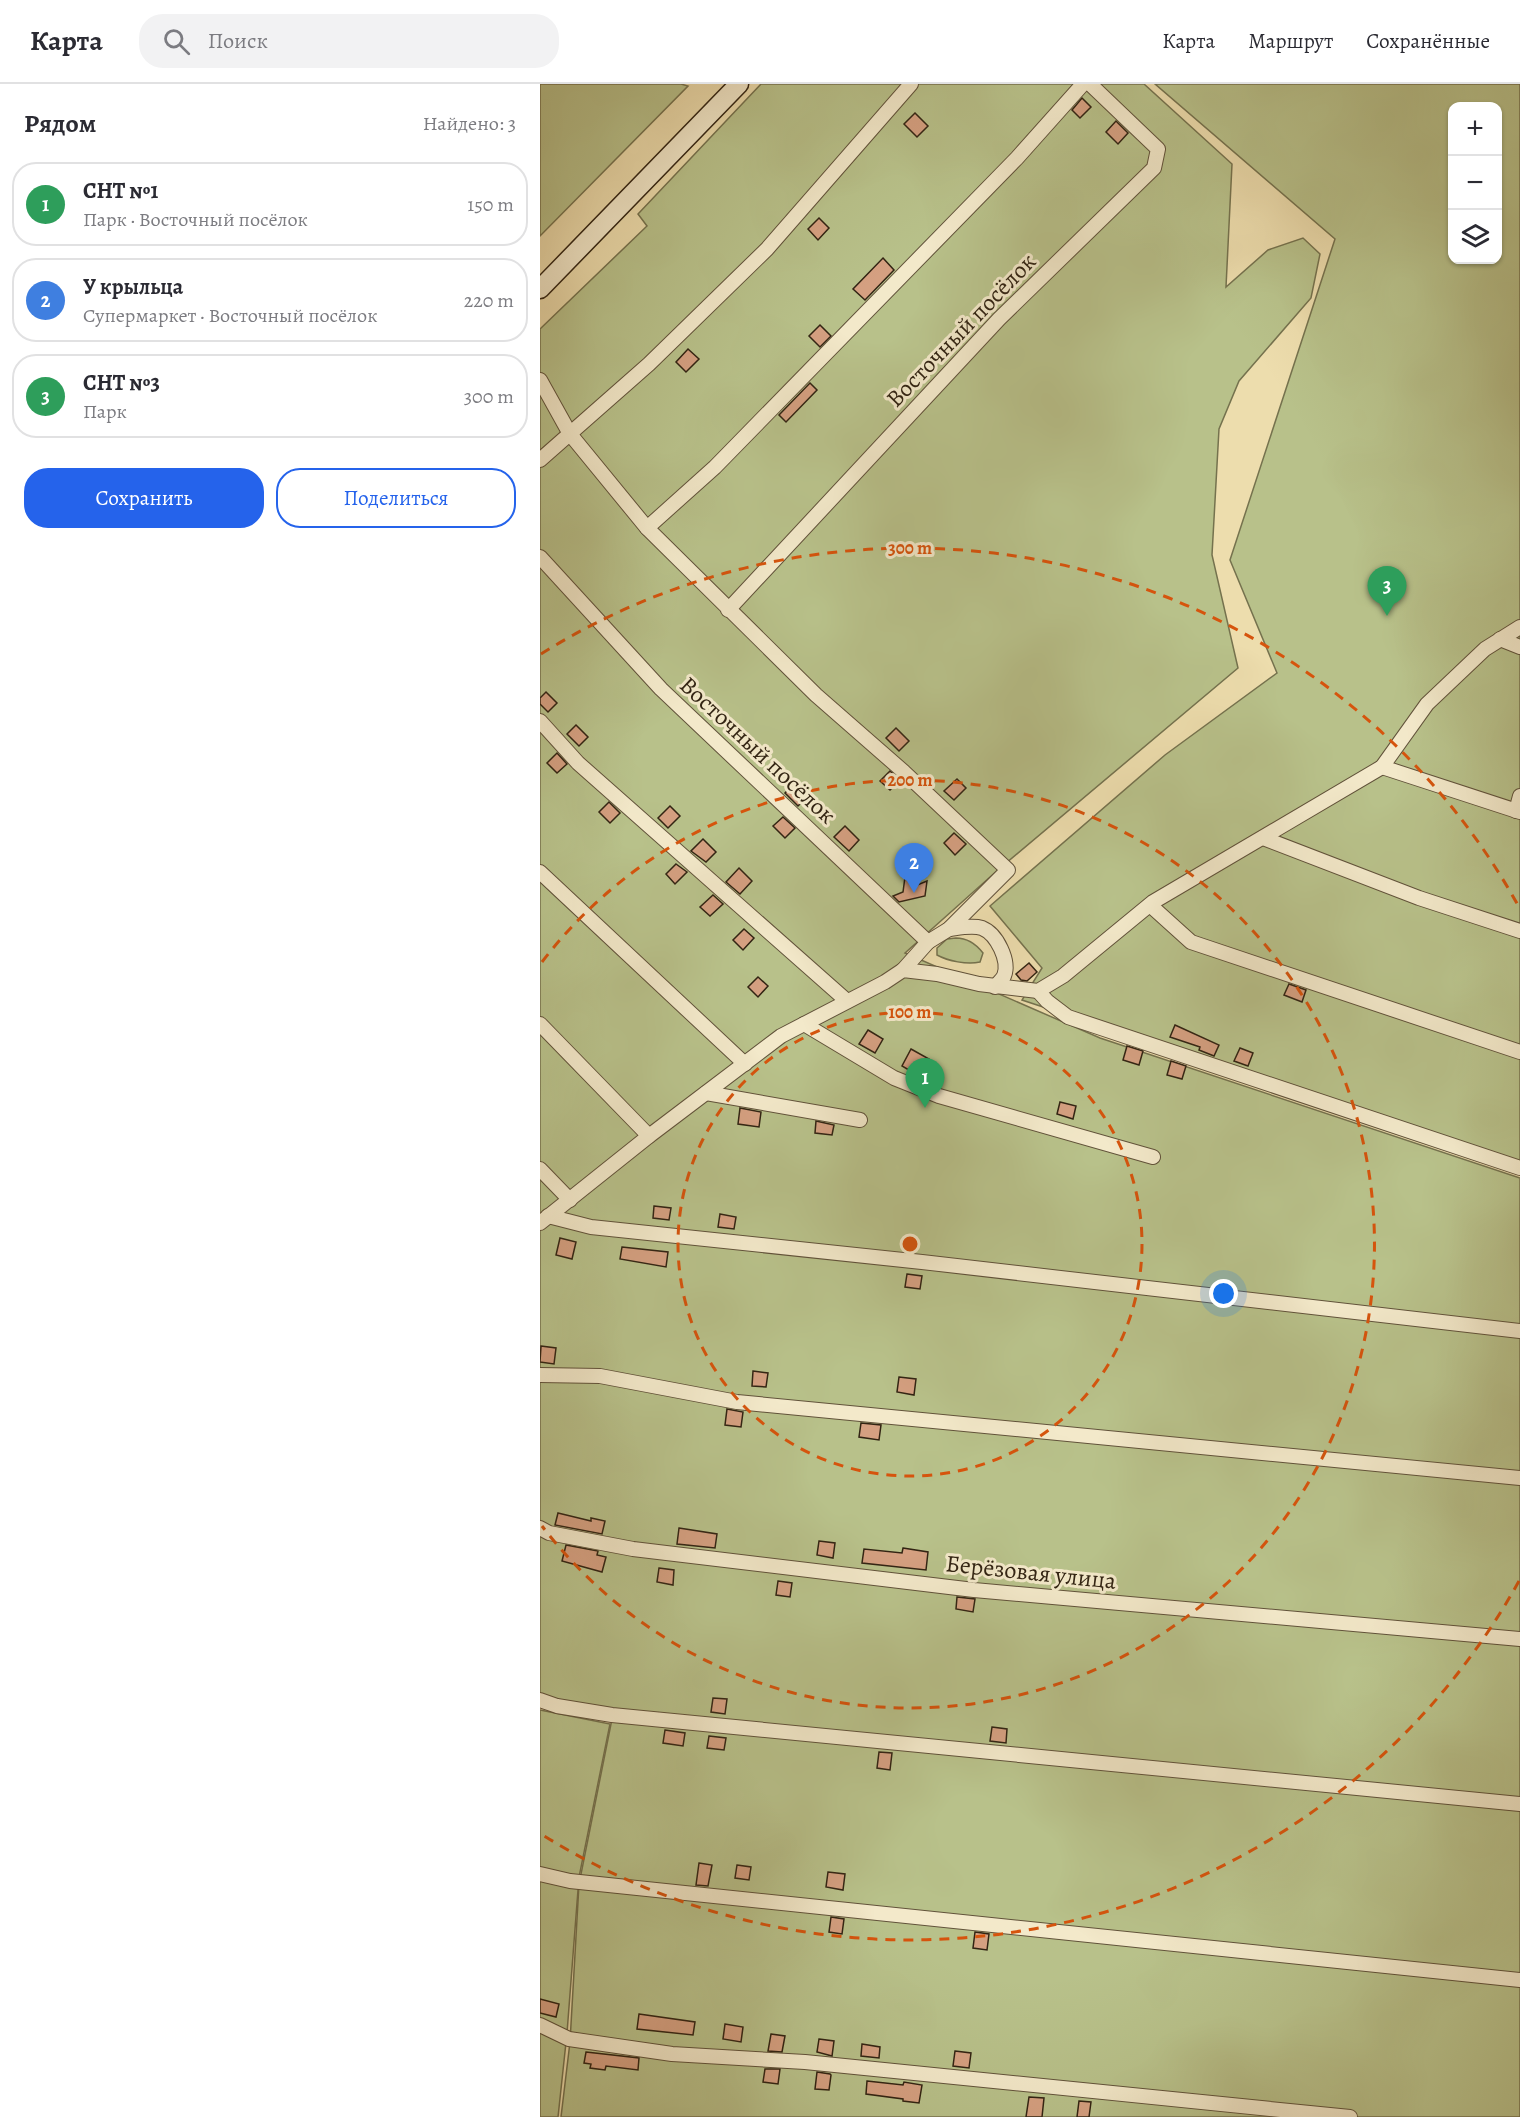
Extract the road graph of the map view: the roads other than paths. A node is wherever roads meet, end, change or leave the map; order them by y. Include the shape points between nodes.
1 (739, 84) edge
2 (911, 84) edge
3 (1083, 84) edge
4 (1090, 84) edge
5 (540, 289) edge
6 (540, 380) edge
7 (570, 434) junction
8 (540, 460) edge
9 (647, 528) junction
10 (540, 557) edge
11 (728, 610) junction
12 (1520, 627) edge
13 (1500, 639) junction
14 (1520, 647) edge
15 (540, 721) edge
16 (1383, 767) junction
17 (1520, 796) edge
18 (1518, 812) edge
19 (1263, 838) junction
20 (540, 872) edge
21 (1150, 905) junction
22 (949, 929) junction
23 (1520, 932) edge
24 (928, 942) junction
25 (903, 970) junction
26 (995, 987) junction
27 (1038, 991) junction
28 (847, 1001) junction
29 (540, 1024) edge
30 (804, 1024) junction
31 (1520, 1052) edge
32 (745, 1064) junction
33 (706, 1093) junction
34 (860, 1120) dead end
35 (649, 1136) junction
36 (1153, 1157) dead end
37 (1520, 1168) edge
38 (540, 1169) edge
39 (570, 1200) junction
40 (544, 1220) edge
41 (1520, 1330) edge
42 (540, 1375) edge
43 (1520, 1478) edge
44 (540, 1528) edge
45 (1520, 1639) edge
46 (540, 1700) edge
47 (1520, 1804) edge
48 (540, 1874) edge
49 (1520, 1980) edge
50 (540, 2025) edge
51 (1350, 2117) edge

1 - 5 main road
2 - 7 street via 767,249 649,364
3 - 9 street via 1017,158 715,467
4 - 11 street, Восточный посёлок via 1158,149 1154,168 999,320
6 - 7 street
7 - 8 street
7 - 9 street
9 - 11 street
10 - 24 street, Восточный посёлок via 661,689
11 - 22 street via 1008,870
12 - 13 street
13 - 14 street
13 - 16 street via 1427,704
15 - 28 street via 578,763
16 - 18 street
16 - 19 street
17 - 18 street
19 - 21 street
19 - 23 street
20 - 32 street
21 - 27 street via 1063,976
21 - 31 street via 1191,942
22 - 24 street
22 - 26 street via 981,928 993,936 1006,967 1004,978
24 - 25 street
25 - 26 street
25 - 28 street
26 - 27 street
27 - 37 street via 1068,1017
28 - 30 street
29 - 35 street
30 - 32 street
30 - 36 street via 894,1078 939,1096
32 - 33 street
33 - 34 street
33 - 35 street
35 - 39 street
38 - 39 street
39 - 40 street
40 - 41 street
42 - 43 street via 600,1376 737,1402
44 - 45 street, Берёзовая улица via 633,1549 974,1590
46 - 47 street via 612,1715
48 - 49 street via 570,1881
50 - 51 street via 569,2039 672,2054 805,2062

